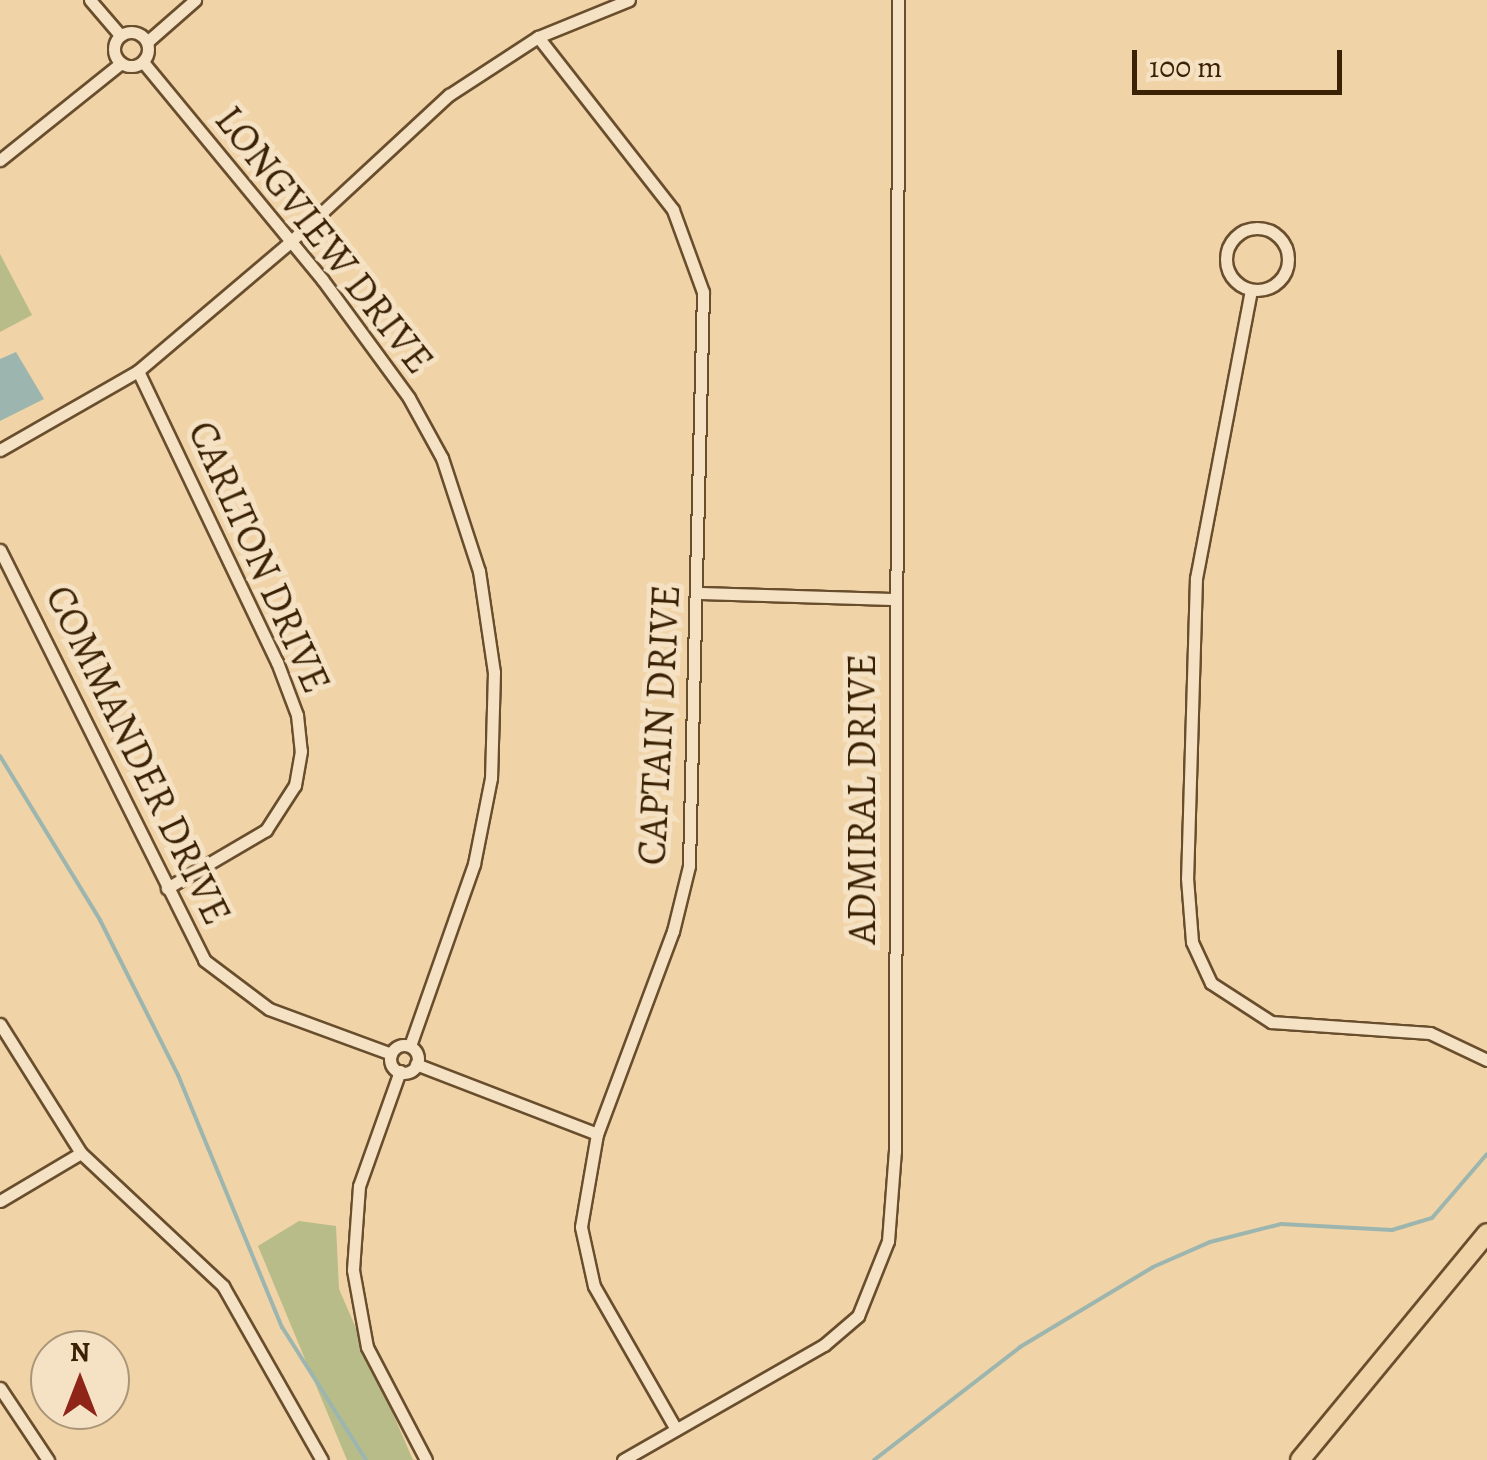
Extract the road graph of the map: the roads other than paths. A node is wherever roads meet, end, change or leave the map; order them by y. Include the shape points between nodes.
1 (90, 0) edge
2 (196, 0) edge
3 (629, 0) edge
4 (898, 0) edge
5 (120, 35) junction
6 (538, 37) junction
7 (147, 42) junction
8 (143, 62) junction
9 (121, 63) junction
10 (0, 160) edge
11 (290, 242) junction
12 (1251, 290) junction
13 (138, 371) junction
14 (0, 450) edge
15 (0, 550) edge
16 (698, 593) junction
17 (894, 599) junction
18 (167, 888) junction
19 (0, 1024) edge
20 (410, 1046) junction
21 (391, 1054) junction
22 (1487, 1060) edge
23 (416, 1064) junction
24 (400, 1072) junction
25 (596, 1134) junction
26 (81, 1153) junction
27 (0, 1201) edge
28 (1487, 1232) edge
29 (0, 1388) edge
30 (676, 1429) junction
31 (48, 1460) edge
32 (322, 1460) edge
33 (426, 1460) edge
34 (623, 1460) edge
35 (1300, 1460) edge

1 - 5 street
2 - 7 street
3 - 6 street
4 - 17 street, ADMIRAL DRIVE
5 - 7 street via 133,32
5 - 9 street via 114,48
6 - 11 street via 449,95
6 - 16 street, CAPTAIN DRIVE via 673,210 704,292
7 - 8 street
8 - 9 street
8 - 11 street, LONGVIEW DRIVE
9 - 10 street
11 - 13 street
11 - 20 street, LONGVIEW DRIVE via 369,339 442,458 479,571 487,621 494,672 486,812
12 - 12 street via 1271,287 1288,263 1284,243 1258,228 1238,234 1226,252 1228,272
12 - 22 street via 1196,578 1186,878 1192,942 1211,983 1271,1022 1430,1032
13 - 14 street
13 - 18 street, CARLTON DRIVE via 277,662 297,715 301,750 295,785 266,830
15 - 18 street, COMMANDER DRIVE
16 - 17 street
16 - 25 street, CAPTAIN DRIVE via 689,866 673,931
17 - 30 street, ADMIRAL DRIVE via 896,1151 888,1242 858,1316 786,1370
18 - 21 street, COMMANDER DRIVE via 204,960 269,1009
19 - 26 street
20 - 21 street
20 - 23 street
21 - 24 street
23 - 24 street
23 - 25 street
24 - 33 street via 360,1186 352,1270 367,1347
25 - 30 street, CAPTAIN DRIVE via 581,1226 585,1258 614,1326
26 - 27 street
26 - 32 street via 214,1275
28 - 35 highway
29 - 31 street
30 - 34 street, ADMIRAL DRIVE

